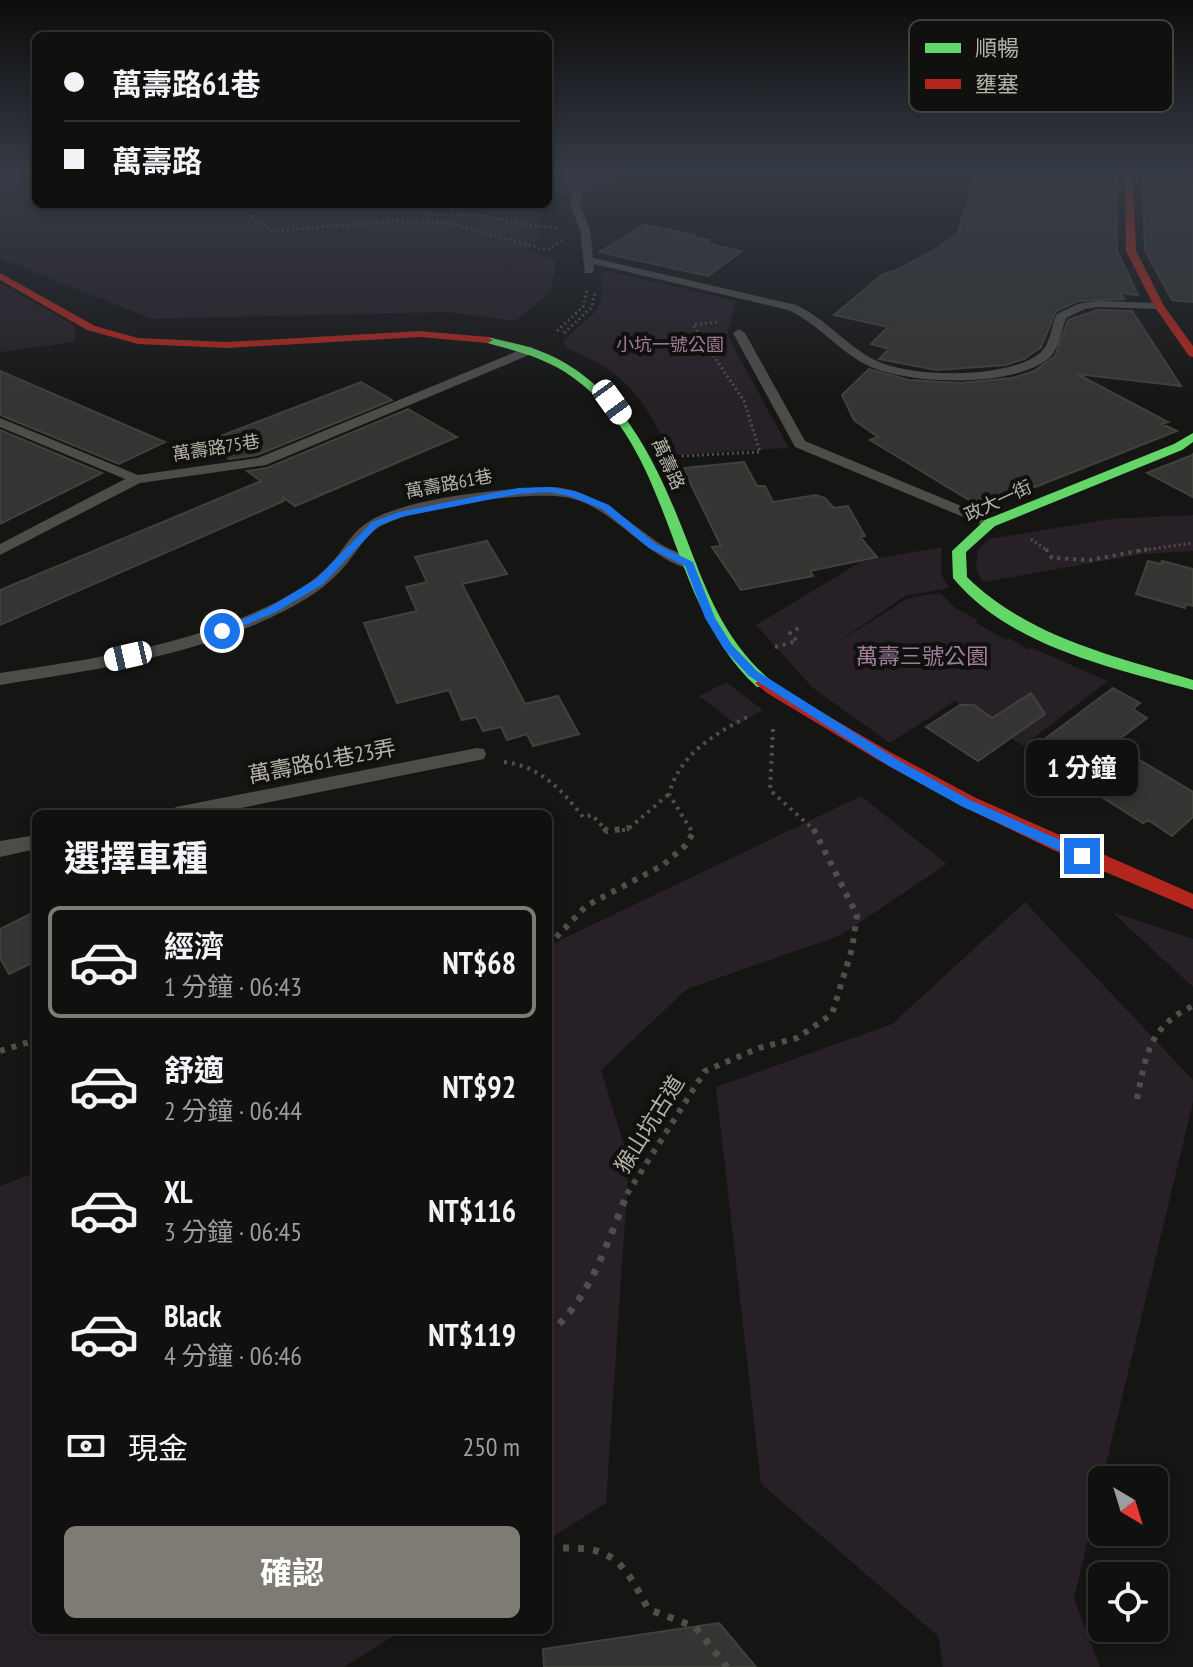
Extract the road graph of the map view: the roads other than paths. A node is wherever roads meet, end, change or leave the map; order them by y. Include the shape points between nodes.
1 (587, 250) edge
2 (1131, 250) edge
3 (0, 276) edge
4 (1159, 306) junction
5 (739, 333) dead end
6 (530, 350) junction
7 (1193, 354) edge
8 (0, 422) edge
9 (1193, 437) edge
10 (136, 479) junction
11 (990, 523) junction
12 (0, 550) edge
13 (689, 564) junction
14 (0, 679) edge
15 (1193, 685) edge
16 (477, 754) road end
17 (196, 810) edge
18 (32, 843) edge
19 (0, 849) edge
20 (1193, 902) edge

1 - 4 lane via 589,266 792,307 823,322 875,365 916,375 967,376 1034,362 1051,348 1061,316 1082,306
2 - 4 street
3 - 6 street, 萬壽路 via 87,325 149,342 243,346 446,333
4 - 7 street
5 - 11 lane via 800,444
6 - 10 lane, 萬壽路75巷 via 261,462
6 - 13 street, 萬壽路 via 577,371 612,402 628,424
8 - 10 lane
9 - 11 street, 政大一街
10 - 12 lane, 萬壽路75巷
11 - 15 street, 政大一街 via 963,542 957,561 979,600 1043,635
13 - 14 lane, 萬壽路61巷 via 653,546 606,507 571,493 518,491 399,514 375,524 320,582 242,624 103,662
13 - 20 street, 萬壽路 via 728,647 780,693 965,803
16 - 17 lane, 萬壽路61巷23弄
18 - 19 lane

